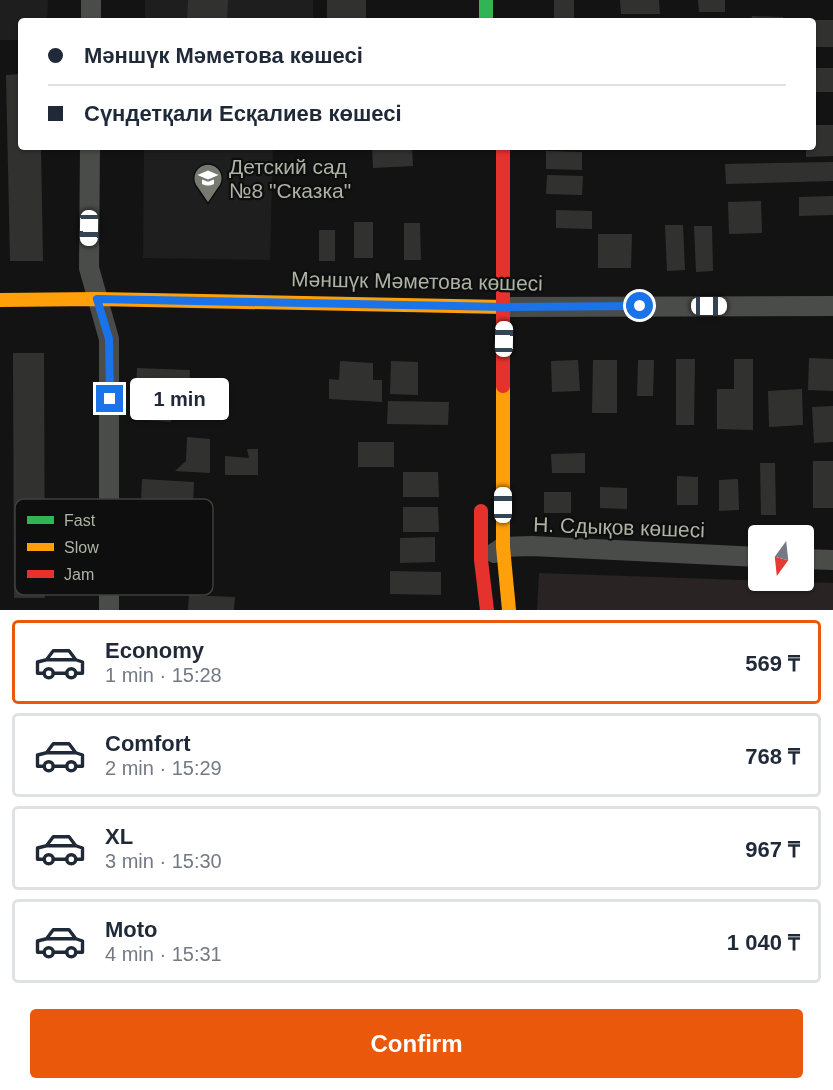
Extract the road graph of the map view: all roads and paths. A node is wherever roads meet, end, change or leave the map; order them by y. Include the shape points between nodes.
1 (91, 0) edge
2 (486, 0) edge
3 (91, 18) edge
4 (486, 18) edge
5 (90, 150) edge
6 (503, 150) edge
7 (97, 299) junction
8 (0, 300) edge
9 (833, 306) edge
10 (504, 307) junction
11 (482, 492) dead end
12 (109, 499) edge
13 (503, 548) junction
14 (748, 556) edge
15 (814, 559) edge
16 (482, 560) junction
17 (833, 560) edge
18 (487, 610) edge
19 (509, 610) edge

1 - 3 street
2 - 4 main road
5 - 7 street via 89,268
6 - 10 main road
7 - 8 main road, Мәншүк Мәметова көшесі
7 - 10 main road, Мәншүк Мәметова көшесі
7 - 12 street via 109,339
9 - 10 street, Мәншүк Мәметова көшесі
10 - 13 main road
11 - 16 main road
13 - 14 street, Н. Сдықов көшесі via 532,546
13 - 16 street, Н. Сдықов көшесі
13 - 19 main road
15 - 17 street
16 - 18 main road

